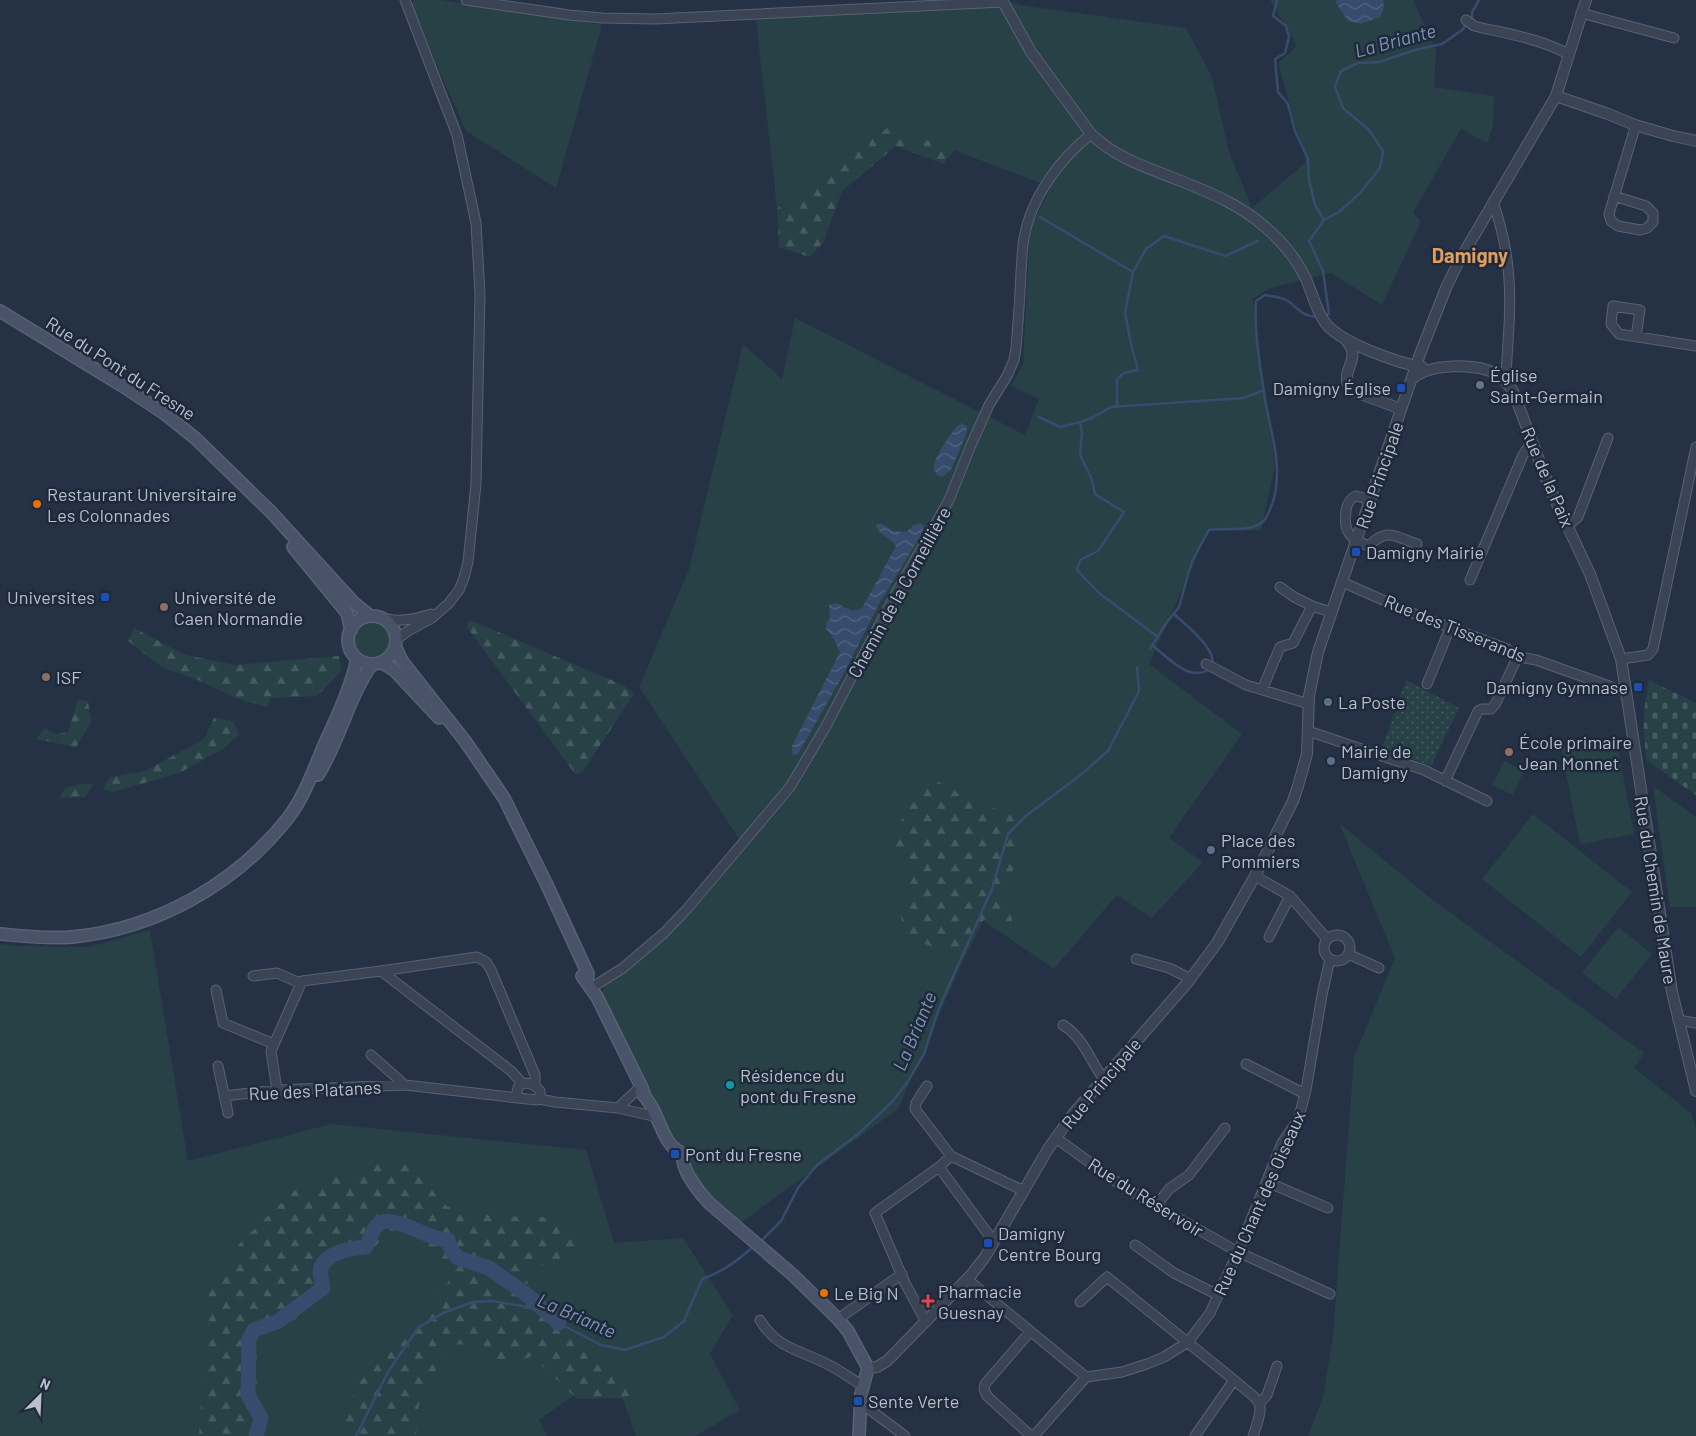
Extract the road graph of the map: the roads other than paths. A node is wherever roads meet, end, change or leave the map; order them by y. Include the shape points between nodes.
1 (405, 0) edge
2 (466, 0) edge
3 (1586, 0) edge
4 (1003, 1) edge
5 (1582, 14) junction
6 (1466, 20) dead end
7 (1674, 38) dead end
8 (1568, 54) junction
9 (1556, 96) junction
10 (1635, 125) junction
11 (1091, 134) junction
12 (1696, 141) edge
13 (1614, 196) junction
14 (1493, 202) junction
15 (0, 311) edge
16 (1636, 336) dead end
17 (1344, 338) junction
18 (1696, 346) edge
19 (1366, 349) junction
20 (1354, 356) junction
21 (1416, 366) junction
22 (1433, 369) junction
23 (1412, 380) junction
24 (1505, 380) junction
25 (1401, 409) junction
26 (1608, 438) dead end
27 (1532, 441) junction
28 (1696, 447) edge
29 (1371, 500) junction
30 (261, 503) junction
31 (1568, 526) junction
32 (1357, 541) junction
33 (1417, 544) dead end
34 (1470, 580) dead end
35 (1342, 582) junction
36 (1280, 587) dead end
37 (1312, 606) junction
38 (438, 611) junction
39 (1331, 612) junction
40 (369, 615) junction
41 (385, 619) junction
42 (1450, 628) junction
43 (351, 630) junction
44 (396, 643) junction
45 (1519, 658) junction
46 (357, 659) junction
47 (1621, 659) junction
48 (376, 663) junction
49 (1210, 667) dead end
50 (1427, 684) dead end
51 (1262, 690) junction
52 (1626, 692) junction
53 (1309, 704) junction
54 (1308, 731) junction
55 (478, 761) junction
56 (1445, 781) junction
57 (300, 798) junction
58 (1487, 801) dead end
59 (1254, 876) junction
60 (1290, 896) junction
61 (0, 934) edge
62 (1269, 937) dead end
63 (1327, 939) junction
64 (1348, 954) junction
65 (1136, 959) dead end
66 (1330, 959) junction
67 (1379, 968) dead end
68 (381, 971) junction
69 (253, 976) dead end
70 (1191, 979) junction
71 (300, 984) junction
72 (590, 987) junction
73 (216, 990) dead end
74 (1678, 1020) junction
75 (1696, 1023) edge
76 (1063, 1025) dead end
77 (274, 1044) junction
78 (371, 1055) dead end
79 (1246, 1064) dead end
80 (218, 1066) dead end
81 (1104, 1079) junction
82 (522, 1083) junction
83 (405, 1085) junction
84 (535, 1086) junction
85 (927, 1086) dead end
86 (277, 1090) junction
87 (1696, 1091) edge
88 (641, 1093) junction
89 (1305, 1094) junction
90 (224, 1096) junction
91 (518, 1098) junction
92 (540, 1099) junction
93 (618, 1108) junction
94 (228, 1113) dead end
95 (657, 1117) junction
96 (1225, 1128) dead end
97 (1056, 1138) junction
98 (951, 1156) junction
99 (939, 1167) junction
100 (1267, 1182) junction
101 (1024, 1191) junction
102 (1156, 1206) junction
103 (1328, 1208) dead end
104 (994, 1242) junction
105 (1135, 1245) dead end
106 (1238, 1252) junction
107 (902, 1274) junction
108 (967, 1279) junction
109 (1330, 1294) dead end
110 (1218, 1295) junction
111 (1080, 1302) dead end
112 (838, 1319) junction
113 (760, 1320) dead end
114 (926, 1322) junction
115 (1030, 1332) junction
116 (1188, 1342) junction
117 (1276, 1366) dead end
118 (868, 1368) junction
119 (1086, 1377) junction
120 (1234, 1380) junction
121 (863, 1386) junction
122 (861, 1403) junction
123 (1260, 1404) junction
124 (859, 1436) edge
125 (904, 1436) edge
126 (1032, 1436) edge
127 (1196, 1436) edge
128 (1253, 1436) edge

1 - 38 street via 457,136 476,223 480,294 476,484 468,562 458,590
2 - 4 street via 569,15 655,19
3 - 5 street, Rue Principale
4 - 11 street via 1031,52
5 - 7 street
5 - 8 street, Rue Principale
6 - 8 street via 1474,26 1534,39
8 - 9 street, Rue Principale
9 - 10 street
9 - 14 street, Rue Principale
10 - 12 street
10 - 13 street
11 - 17 street via 1102,145 1132,163 1222,198 1246,211 1293,255 1325,323
11 - 72 street, Chemin de la Corneillière via 1063,160 1032,211 1024,237 1014,360 989,405 949,500 825,728 790,787 687,909 623,968
13 - 13 street via 1646,206 1653,213 1654,222 1640,230 1618,226 1608,214
14 - 21 street, Rue Principale via 1446,288
14 - 24 street via 1509,266 1511,312
15 - 30 main road, Rue du Pont du Fresne via 165,414 195,438
16 - 18 street
17 - 19 street
17 - 20 street
19 - 20 street
19 - 21 street
20 - 25 street via 1347,377 1349,387
21 - 22 street
21 - 23 street, Rue Principale
22 - 23 street via 1416,375
22 - 24 street via 1463,366 1485,369
23 - 25 street, Rue Principale
24 - 27 street, Rue de la Paix via 1513,391
25 - 29 street, Rue Principale
26 - 31 street via 1578,517
27 - 31 street, Rue de la Paix
27 - 34 street via 1523,455
28 - 47 street via 1653,649 1648,655
29 - 32 street, Rue Principale
29 - 32 street via 1356,496 1347,505 1344,524
30 - 40 main road, Rue du Pont du Fresne
30 - 43 main road, Rue du Pont du Fresne via 347,613
31 - 47 street, Rue de la Paix via 1590,574
32 - 33 street via 1369,546 1382,535 1389,534
32 - 35 street, Rue Principale
35 - 39 street, Rue Principale
35 - 42 street, Rue des Tisserands
36 - 37 street
37 - 39 street
37 - 51 street via 1293,642 1280,647
38 - 41 street via 411,620
38 - 44 street
39 - 53 street, Rue Principale via 1318,652
40 - 41 main road
40 - 43 main road
41 - 44 main road via 392,625
42 - 45 street, Rue des Tisserands via 1507,649
42 - 50 street
43 - 46 main road via 348,644
44 - 48 main road via 388,659
44 - 55 main road via 402,661
45 - 52 street, Rue des Tisserands via 1536,660
45 - 56 street via 1496,703 1491,708 1478,711
46 - 48 main road
46 - 57 main road via 352,680
47 - 52 street, Rue du Chemin de Maure
48 - 55 main road via 394,670
48 - 57 main road via 360,681 331,751 307,792
49 - 51 street
51 - 53 street
52 - 74 street, Rue du Chemin de Maure
53 - 54 street, Rue Principale
54 - 56 street via 1424,770
54 - 59 street, Rue Principale via 1303,772
55 - 72 main road via 504,798 588,974
56 - 58 street
57 - 61 main road via 272,836 240,867 194,899 154,918 72,937
59 - 60 street
59 - 70 street, Rue Principale via 1217,943
60 - 62 street
60 - 63 street
63 - 64 street via 1334,935 1343,936 1349,943
63 - 66 street via 1324,949
64 - 66 street via 1338,961
64 - 67 street
65 - 70 street via 1169,968
66 - 89 street, Rue du Chant des Oiseaux
68 - 71 street via 304,980
68 - 82 street via 511,1071
68 - 84 street via 477,957 486,962 535,1074
69 - 71 street via 277,973
70 - 81 street, Rue Principale
71 - 77 street
72 - 88 main road via 597,1009
73 - 77 street via 223,1023
74 - 75 street
74 - 87 street, Rue du Chemin de Maure
76 - 81 street via 1082,1042
77 - 86 street via 271,1051
78 - 83 street, Rue des Platanes
79 - 89 street
80 - 90 street
81 - 97 street, Rue Principale
82 - 84 street
82 - 91 street via 516,1091
83 - 86 street, Rue des Platanes
83 - 91 street, Rue des Platanes
84 - 92 street via 540,1091
85 - 98 street via 916,1103 916,1109
86 - 90 street, Rue des Platanes
88 - 93 street
88 - 95 main road
89 - 100 street, Rue du Chant des Oiseaux via 1298,1120 1282,1143
90 - 94 street
91 - 92 street, Rue des Platanes
92 - 93 street
93 - 95 street
95 - 112 main road via 699,1192
96 - 102 street via 1189,1175 1169,1190
97 - 101 street, Rue Principale
97 - 102 street, Rue du Réservoir via 1125,1188
98 - 99 street
98 - 101 street
99 - 104 street
99 - 107 street via 875,1213
100 - 103 street
100 - 106 street, Rue du Chant des Oiseaux
101 - 104 street, Rue Principale
102 - 106 street, Rue du Réservoir
104 - 108 street, Rue Principale
105 - 110 street via 1174,1273
106 - 109 street, Rue du Réservoir
106 - 110 street, Rue du Chant des Oiseaux
107 - 112 street
107 - 114 street
108 - 114 street, Rue Principale
108 - 115 street
110 - 116 street, Rue du Chant des Oiseaux via 1210,1313
111 - 116 street via 1107,1277
112 - 118 main road
113 - 121 street via 774,1339 824,1362
114 - 118 street, Rue Principale via 887,1361
115 - 119 street
115 - 126 street via 984,1389 987,1396
116 - 119 street, Rue du Chant des Oiseaux via 1147,1364 1122,1372
116 - 120 street
117 - 123 street via 1267,1395
118 - 121 main road
119 - 126 street
120 - 123 street
120 - 127 street
121 - 122 main road
122 - 124 main road
122 - 125 street
123 - 128 street via 1261,1414

